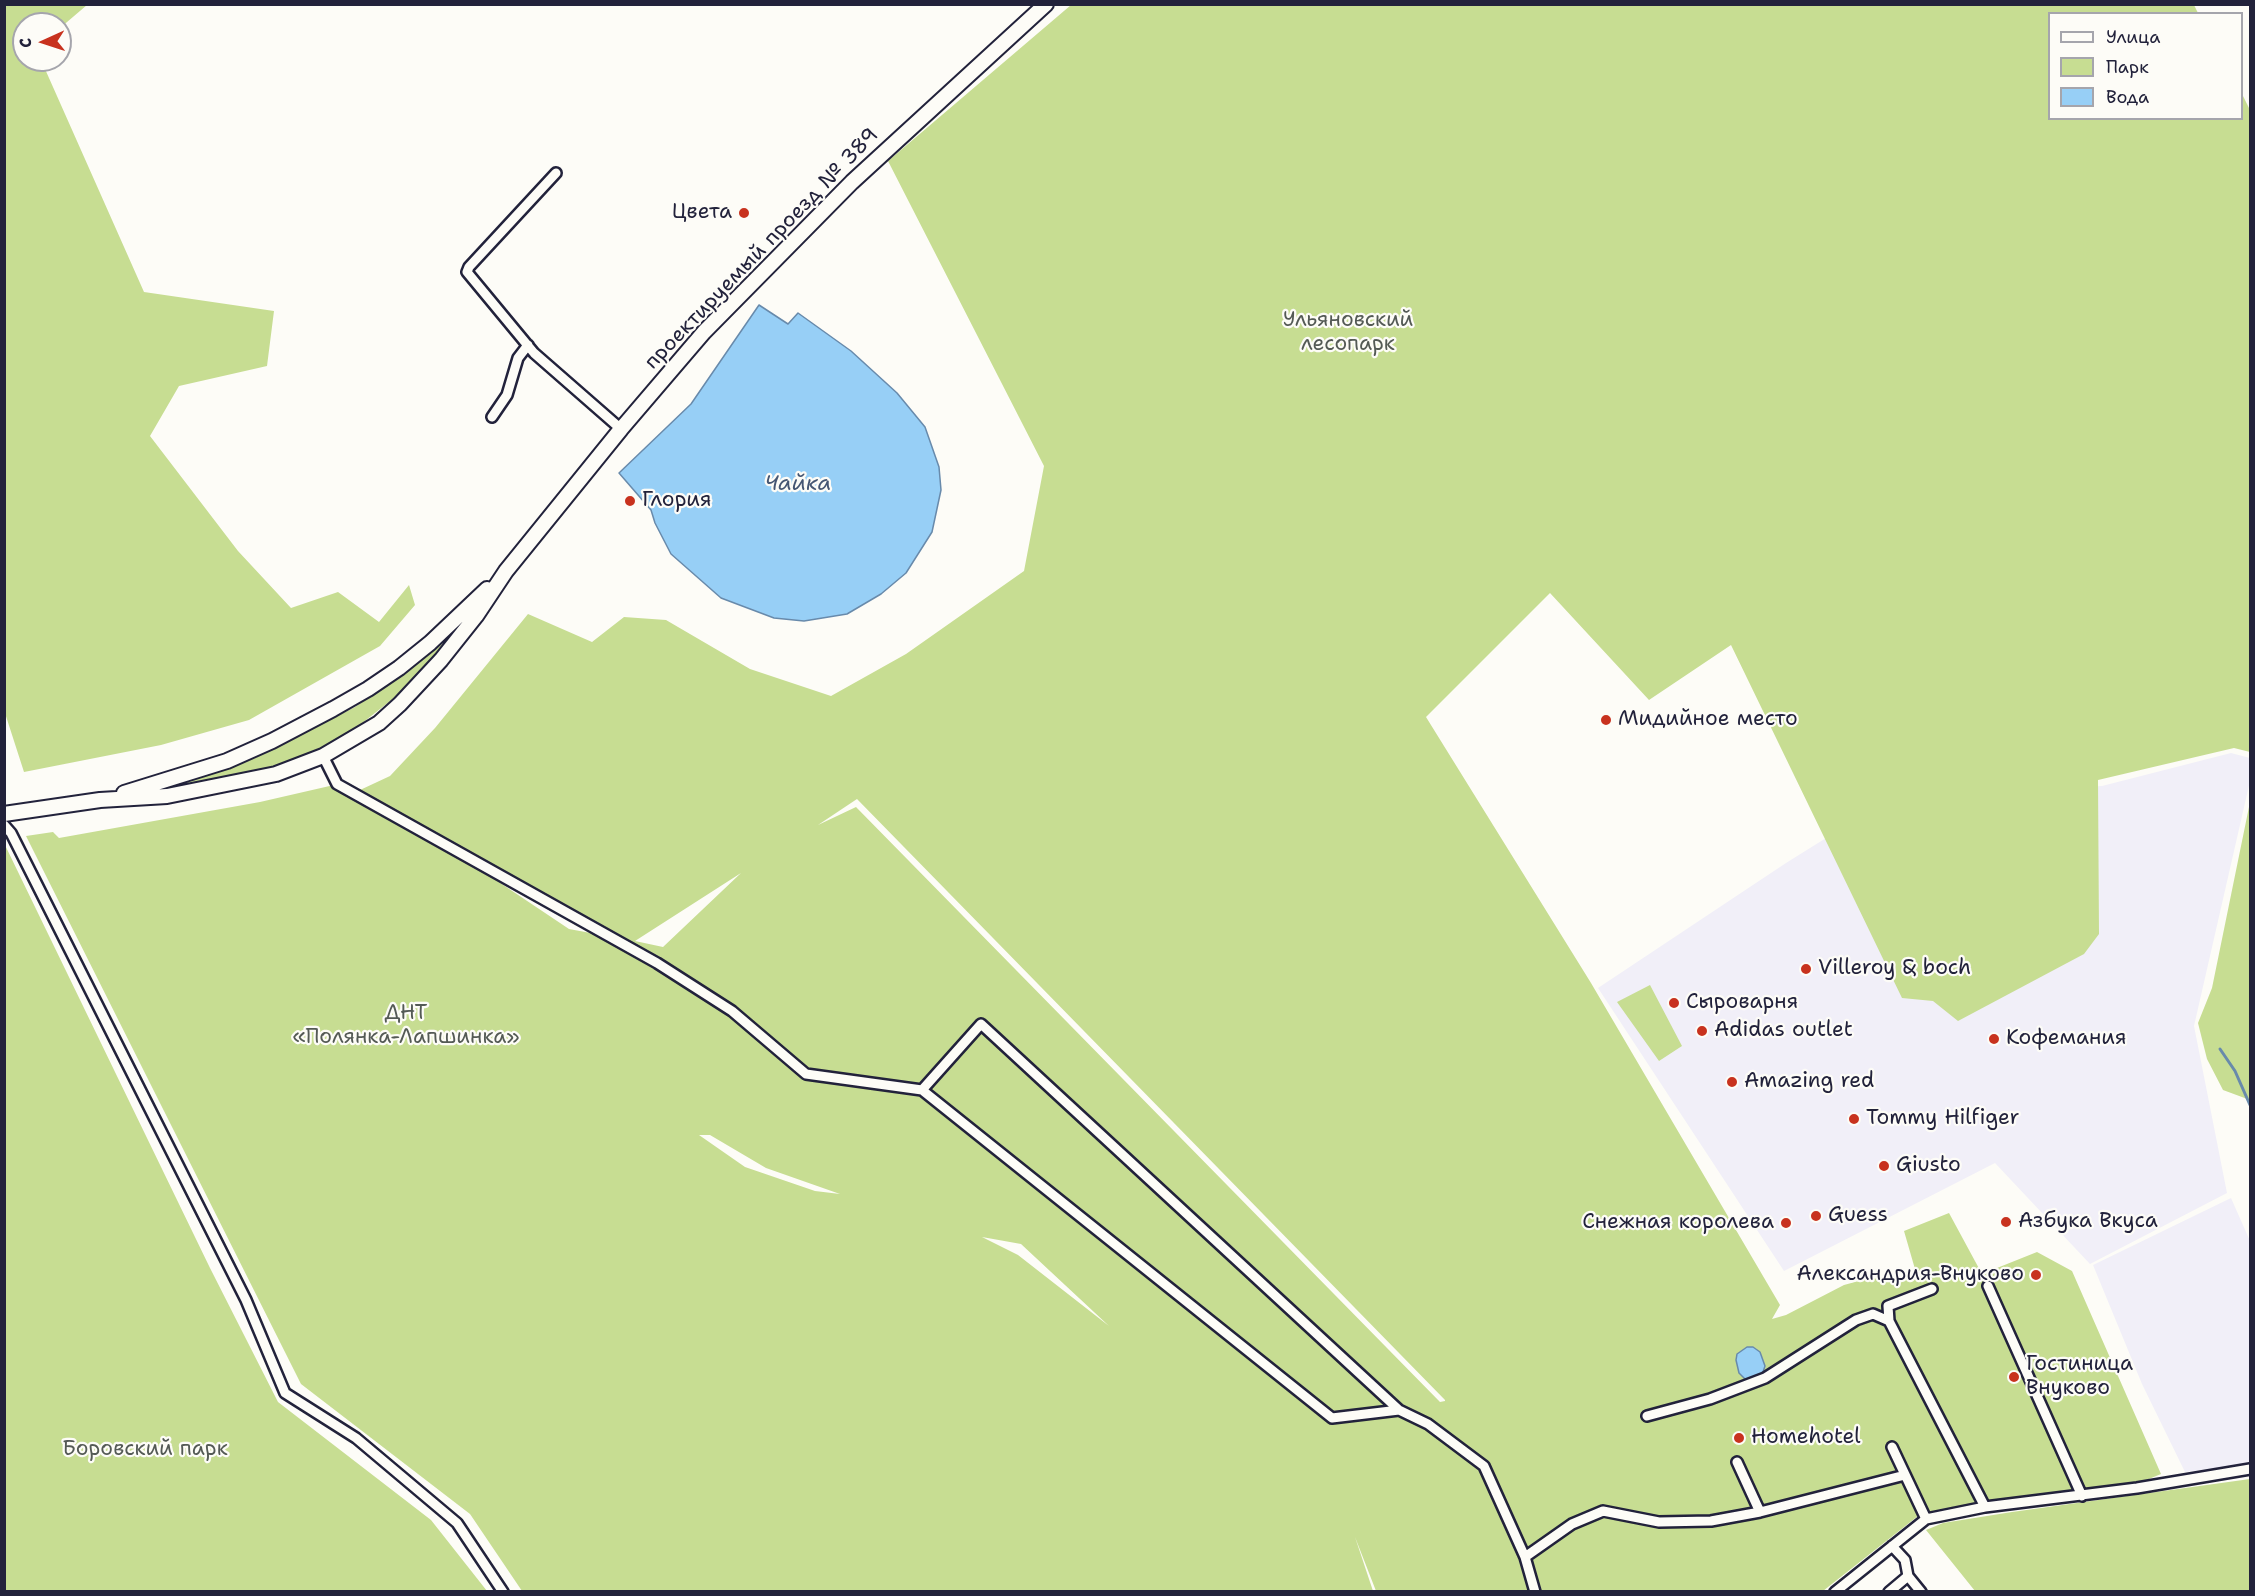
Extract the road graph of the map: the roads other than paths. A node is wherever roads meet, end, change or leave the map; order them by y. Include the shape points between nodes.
1 (1046, 4) edge
2 (556, 172) dead end
3 (528, 345) junction
4 (492, 417) dead end
5 (621, 429) junction
6 (506, 571) junction
7 (323, 756) junction
8 (100, 800) junction
9 (4, 814) edge
10 (4, 825) edge
11 (922, 1090) junction
12 (1988, 1286) dead end
13 (1932, 1289) dead end
14 (1889, 1322) junction
15 (1399, 1410) junction
16 (1647, 1416) dead end
17 (1892, 1448) dead end
18 (1737, 1462) dead end
19 (2250, 1469) edge
20 (1905, 1475) junction
21 (2082, 1496) junction
22 (1985, 1507) junction
23 (1760, 1512) junction
24 (1926, 1519) junction
25 (1892, 1546) junction
26 (1525, 1557) junction
27 (1908, 1576) junction
28 (1532, 1591) edge
29 (503, 1592) edge
30 (1835, 1592) edge
31 (1889, 1592) edge
32 (1921, 1592) edge

1 - 5 main road, проектируемый проезд № 389 via 852,182 704,332
2 - 3 street via 467,272
3 - 4 street via 518,358 507,394
3 - 5 street via 553,372
5 - 6 main road, проектируемый проезд № 389
6 - 7 main road, проектируемый проезд № 389 via 462,633 400,704 369,729
6 - 8 main road, проектируемый проезд № 389 via 430,643 342,704 227,761
7 - 8 main road, проектируемый проезд № 389 via 276,774 233,784 167,796
7 - 11 street via 337,784 657,963 732,1011 806,1074
8 - 9 main road, проектируемый проезд № 389
10 - 29 street via 246,1300 285,1393 356,1438 457,1523
11 - 15 street via 1332,1418
11 - 15 street via 981,1024
12 - 21 street
13 - 14 street via 1888,1306
14 - 16 street via 1873,1314 1856,1320 1765,1378 1710,1399
14 - 22 street
15 - 26 street via 1428,1424 1484,1466
17 - 20 street
18 - 23 street
19 - 21 street
20 - 23 street
20 - 24 street
21 - 22 street
22 - 24 street
23 - 26 street via 1710,1521 1659,1522 1603,1511 1572,1524
24 - 25 street
25 - 27 street via 1905,1560
25 - 30 street
26 - 28 street
27 - 31 street
27 - 32 street

